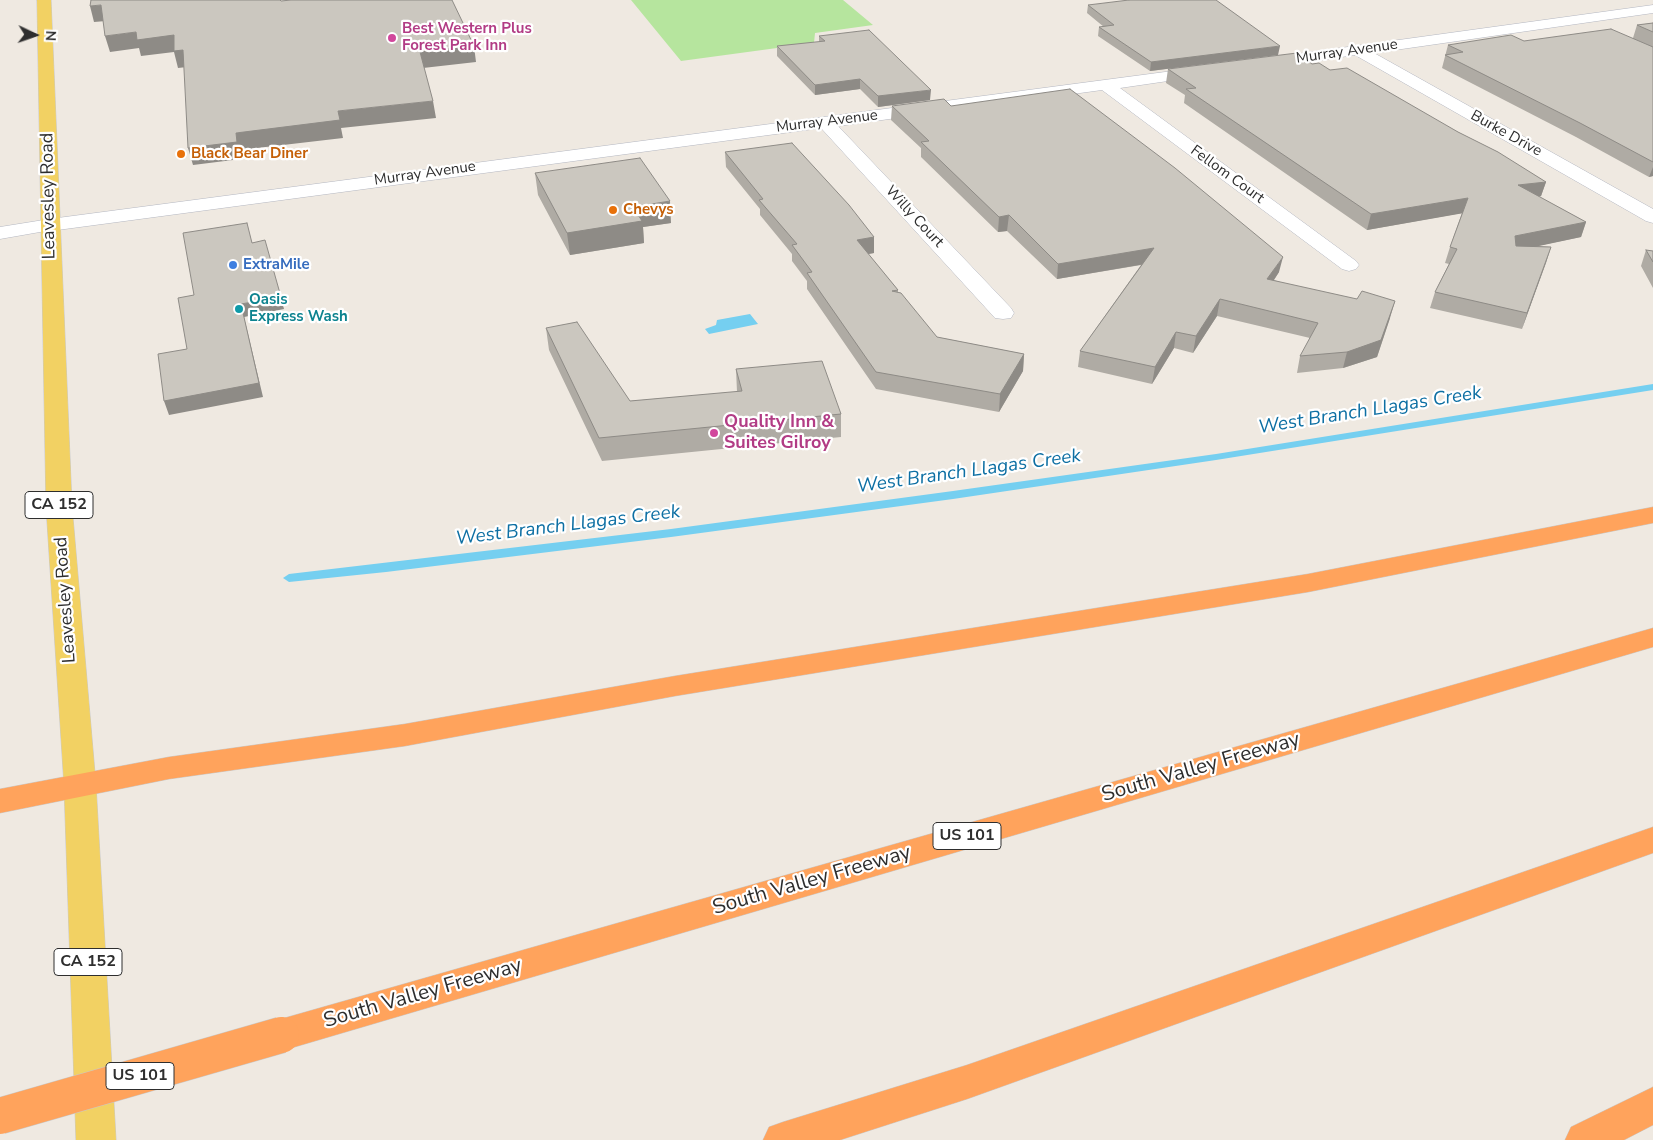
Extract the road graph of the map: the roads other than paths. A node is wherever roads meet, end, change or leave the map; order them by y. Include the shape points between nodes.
1 (44, 0) edge
2 (1653, 9) edge
3 (1573, 19) junction
4 (1600, 31) edge
5 (1359, 52) junction
6 (1248, 66) edge
7 (1219, 70) edge
8 (1104, 84) junction
9 (825, 122) junction
10 (1653, 217) edge
11 (50, 225) junction
12 (0, 233) edge
13 (1349, 265) dead end
14 (1003, 313) dead end
15 (1653, 514) edge
16 (1653, 638) edge
17 (80, 785) junction
18 (0, 801) edge
19 (1653, 840) edge
20 (967, 1082) junction
21 (1653, 1105) edge
22 (0, 1116) edge
23 (96, 1140) edge
24 (783, 1140) edge
25 (838, 1140) edge
26 (1585, 1140) edge

1 - 11 main road, Leavesley Road / CA 152
2 - 3 street, Murray Avenue
3 - 4 street
3 - 5 street, Murray Avenue
5 - 6 street, Murray Avenue
5 - 10 street, Burke Drive
7 - 8 street, Murray Avenue
8 - 9 street, Murray Avenue
8 - 13 street, Fellom Court
9 - 11 street, Murray Avenue
9 - 14 street, Willy Court
11 - 12 street, Murray Avenue
11 - 17 main road, Leavesley Road / CA 152 via 59,506
15 - 17 highway via 1308,583
16 - 22 highway, South Valley Freeway / US 101, bridge
17 - 18 highway
17 - 23 main road, Leavesley Road / CA 152
19 - 20 highway
20 - 24 highway
20 - 25 highway
21 - 26 highway

